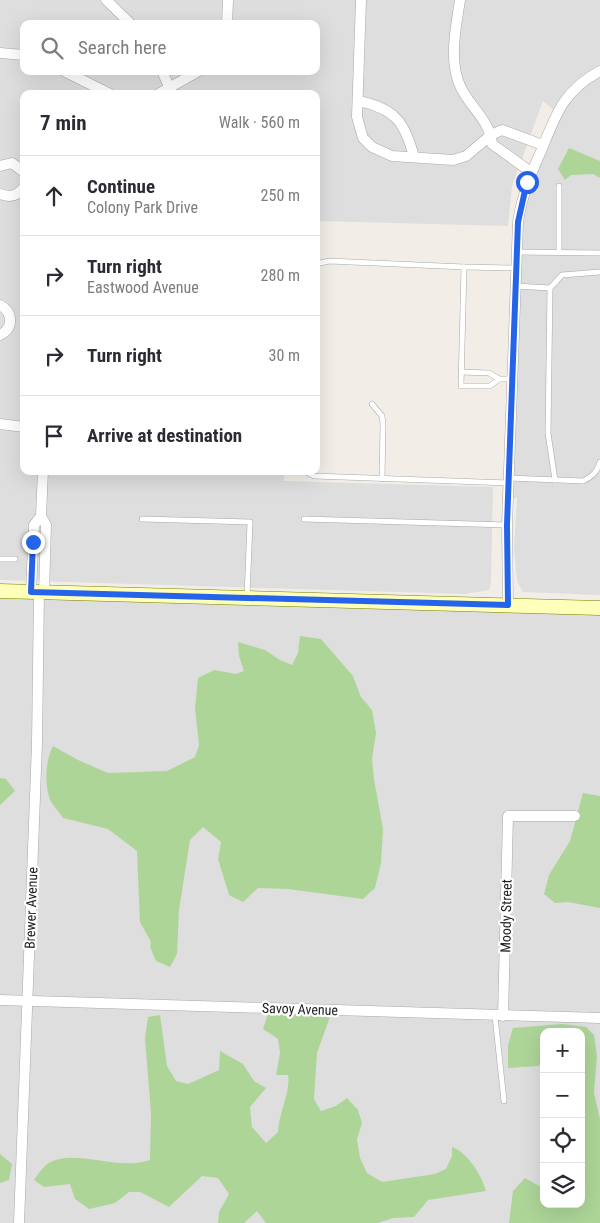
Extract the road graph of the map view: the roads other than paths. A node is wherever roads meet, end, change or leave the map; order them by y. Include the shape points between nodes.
1 (106, 0) edge
2 (228, 0) edge
3 (361, 0) edge
4 (460, 0) edge
5 (127, 20) edge
6 (227, 20) edge
7 (0, 53) edge
8 (20, 55) edge
9 (600, 71) edge
10 (72, 75) edge
11 (164, 75) edge
12 (193, 75) edge
13 (102, 90) edge
14 (171, 90) edge
15 (172, 90) edge
16 (359, 102) junction
17 (491, 135) junction
18 (543, 145) junction
19 (414, 157) junction
20 (0, 166) edge
21 (20, 169) edge
22 (531, 172) junction
23 (559, 186) dead end
24 (20, 192) edge
25 (0, 194) edge
26 (516, 252) junction
27 (559, 253) junction
28 (600, 253) edge
29 (320, 263) edge
30 (464, 267) junction
31 (516, 268) junction
32 (600, 272) edge
33 (515, 286) junction
34 (550, 288) junction
35 (0, 305) edge
36 (0, 335) edge
37 (461, 372) junction
38 (499, 379) junction
39 (513, 379) junction
40 (372, 404) dead end
41 (0, 424) edge
42 (20, 426) edge
43 (600, 462) edge
44 (43, 475) edge
45 (312, 475) edge
46 (382, 479) junction
47 (509, 480) junction
48 (555, 480) junction
49 (304, 518) dead end
50 (142, 519) dead end
51 (507, 525) junction
52 (0, 559) edge
53 (16, 559) dead end
54 (0, 591) edge
55 (38, 592) junction
56 (248, 598) junction
57 (508, 605) junction
58 (600, 608) edge
59 (575, 816) dead end
60 (0, 1000) edge
61 (26, 1000) junction
62 (499, 1016) junction
63 (600, 1018) edge
64 (504, 1101) dead end
65 (19, 1223) edge

1 - 5 street
2 - 6 street
3 - 16 street
4 - 17 street via 455,63 460,86
7 - 8 street
9 - 18 street via 567,98 553,118
10 - 13 street
11 - 14 street
12 - 15 street
16 - 19 street via 377,105 403,124
16 - 19 street via 357,117 363,138 372,147 392,156
17 - 18 street via 502,130
17 - 19 street via 466,156 453,160
17 - 22 street via 492,144
18 - 22 street
20 - 21 street via 12,163
22 - 26 street via 520,204
23 - 27 lane
24 - 25 street via 11,196
26 - 27 lane
26 - 31 street
27 - 28 lane
29 - 30 lane
30 - 31 lane
30 - 37 lane
31 - 33 street
32 - 34 lane via 562,275
33 - 34 lane
33 - 39 street
34 - 48 lane via 548,433
35 - 36 street via 9,312 11,322
37 - 38 lane via 489,374
37 - 38 lane via 461,386 490,386
38 - 39 lane
39 - 47 street
40 - 46 lane via 382,416
41 - 42 street
43 - 48 lane via 592,476 583,481
44 - 55 street, Brewer Avenue via 41,516 34,525
45 - 46 lane
46 - 47 lane
47 - 48 lane
47 - 51 street
49 - 51 lane
50 - 56 lane via 250,522
51 - 57 street
52 - 53 lane
54 - 55 street
55 - 56 street
55 - 61 street, Brewer Avenue via 36,751
56 - 57 street
57 - 58 street
59 - 62 street, Moody Street via 508,816
60 - 61 street, Savoy Avenue
61 - 62 street, Savoy Avenue
61 - 65 street, Brewer Avenue
62 - 63 street, Savoy Avenue
62 - 64 lane

